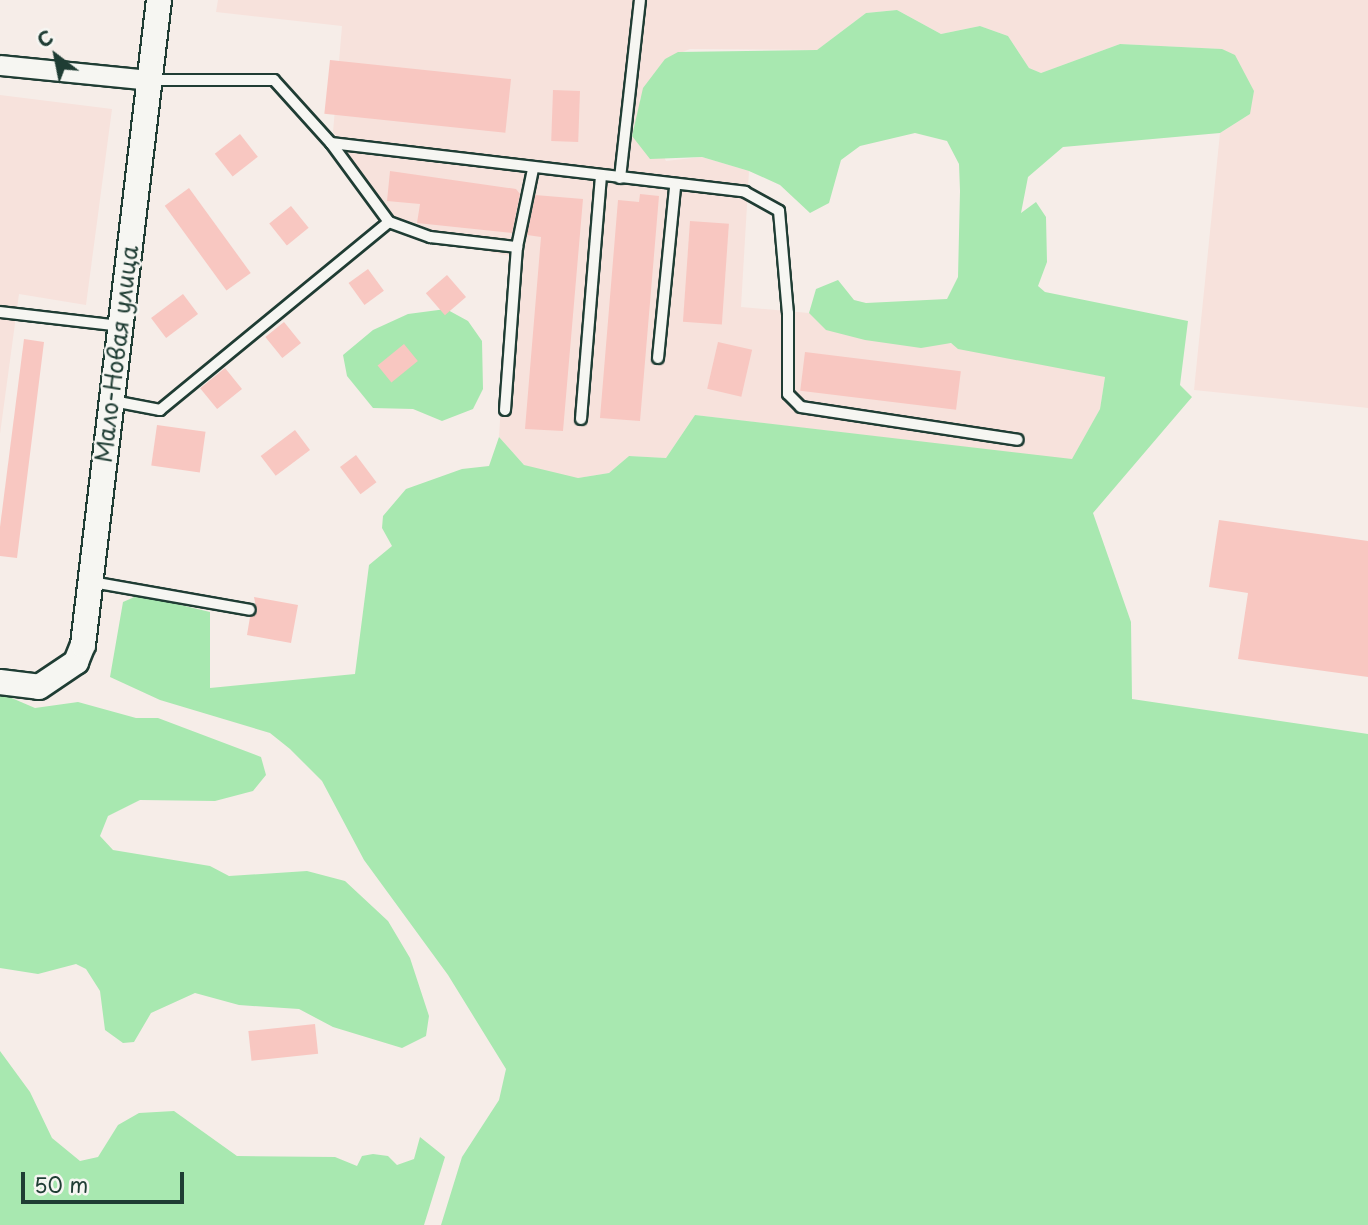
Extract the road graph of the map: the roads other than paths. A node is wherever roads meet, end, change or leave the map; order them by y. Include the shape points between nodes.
1 (159, 0) edge
2 (640, 0) edge
3 (0, 65) edge
4 (149, 80) junction
5 (331, 144) junction
6 (533, 169) junction
7 (601, 177) junction
8 (620, 178) junction
9 (675, 187) junction
10 (389, 222) junction
11 (517, 247) junction
12 (0, 312) edge
13 (121, 326) junction
14 (658, 358) dead end
15 (109, 400) junction
16 (505, 410) dead end
17 (581, 419) dead end
18 (1018, 440) dead end
19 (90, 581) junction
20 (250, 610) dead end
21 (0, 682) edge

1 - 4 street, Мало-Новая улица
2 - 8 lane
3 - 4 street
4 - 5 lane via 274,80
4 - 13 street, Мало-Новая улица
5 - 6 lane
5 - 10 lane
6 - 7 lane
6 - 11 lane
7 - 8 lane
7 - 17 lane
8 - 9 lane
9 - 14 lane
9 - 18 lane via 745,192 779,211 789,313 788,394 801,407
10 - 11 lane via 430,237
10 - 15 lane via 160,410
11 - 16 lane
12 - 13 lane
13 - 15 street, Мало-Новая улица
15 - 19 street, Мало-Новая улица
19 - 20 lane
19 - 21 street, Мало-Новая улица via 82,651 67,669 39,687

